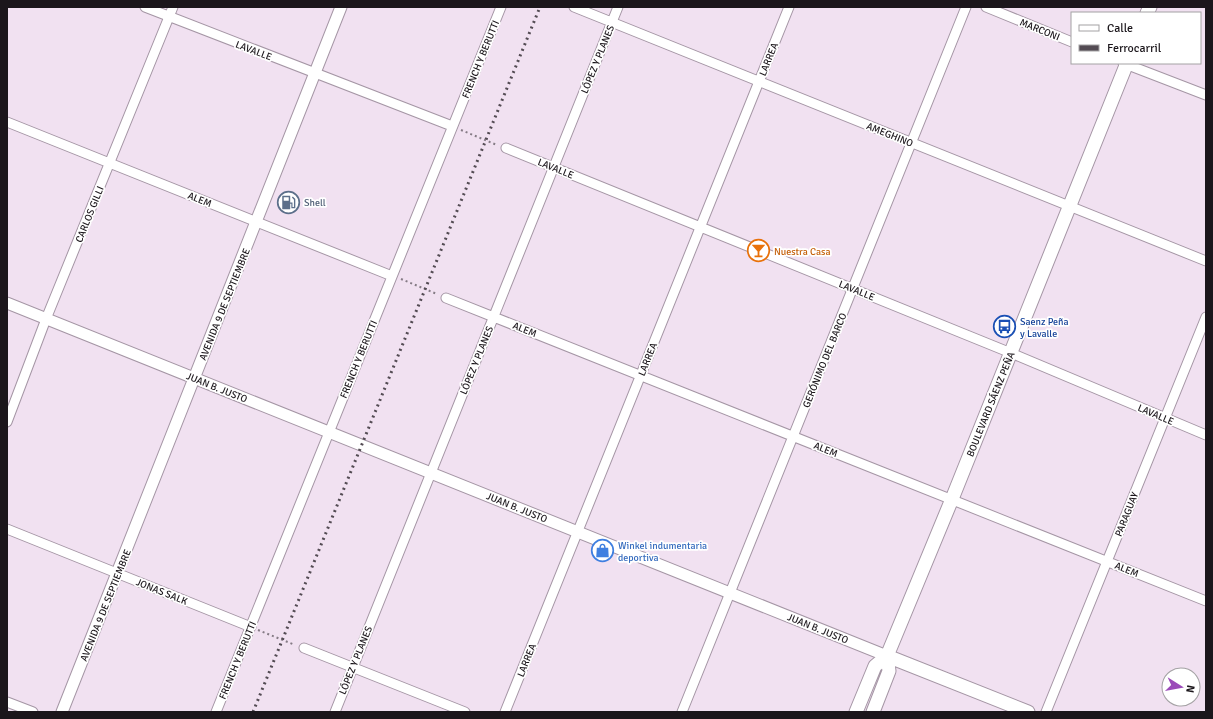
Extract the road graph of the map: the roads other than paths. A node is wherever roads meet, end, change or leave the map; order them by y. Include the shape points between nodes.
1 (145, 7) edge
2 (173, 7) edge
3 (341, 7) edge
4 (500, 7) edge
5 (574, 7) edge
6 (618, 7) edge
7 (789, 7) edge
8 (966, 7) edge
9 (986, 7) edge
10 (169, 17) junction
11 (612, 22) junction
12 (1071, 42) edge
13 (1125, 64) edge
14 (1128, 64) edge
15 (315, 73) junction
16 (759, 81) junction
17 (1206, 95) edge
18 (7, 122) edge
19 (452, 126) junction
20 (912, 142) junction
21 (506, 148) road end
22 (109, 163) junction
23 (554, 167) junction
24 (1070, 207) junction
25 (256, 222) junction
26 (700, 228) junction
27 (1206, 261) edge
28 (392, 276) junction
29 (853, 288) junction
30 (446, 298) road end
31 (7, 303) edge
32 (494, 316) junction
33 (1206, 317) edge
34 (46, 319) junction
35 (1011, 353) junction
36 (641, 375) junction
37 (194, 378) junction
38 (1165, 418) junction
39 (7, 422) edge
40 (329, 432) junction
41 (1206, 435) edge
42 (793, 436) junction
43 (431, 473) junction
44 (952, 499) junction
45 (7, 530) edge
46 (578, 532) junction
47 (1107, 562) junction
48 (117, 574) junction
49 (730, 593) junction
50 (1206, 601) edge
51 (251, 627) junction
52 (304, 648) road end
53 (887, 656) junction
54 (353, 667) junction
55 (7, 702) edge
56 (33, 712) edge
57 (62, 712) edge
58 (216, 712) edge
59 (335, 712) edge
60 (465, 712) edge
61 (505, 712) edge
62 (682, 712) edge
63 (856, 712) edge
64 (873, 712) edge
65 (1028, 712) edge
66 (1046, 712) edge

1 - 10 street, LAVALLE
2 - 10 street, CARLOS GILLI
3 - 15 street, AVENIDA 9 DE SEPTIEMBRE
4 - 19 street, FRENCH Y BERUTTI
5 - 11 street, AMEGHINO
6 - 11 street, LÓPEZ Y PLANES
7 - 16 street, LARREA
8 - 20 street, GERÓNIMO DEL BARCO
9 - 12 street, MARCONI
10 - 15 street, LAVALLE
10 - 22 street, CARLOS GILLI
11 - 16 street, AMEGHINO
11 - 23 street, LÓPEZ Y PLANES
13 - 24 main road, BOULEVARD SÁENZ PEÑA
14 - 17 street
15 - 19 street, LAVALLE
15 - 25 street, AVENIDA 9 DE SEPTIEMBRE
16 - 20 street, AMEGHINO
16 - 26 street, LARREA
18 - 22 street, ALEM
19 - 28 street, FRENCH Y BERUTTI
20 - 24 street, AMEGHINO
20 - 29 street, GERÓNIMO DEL BARCO
21 - 23 street, LAVALLE
22 - 25 street, ALEM
22 - 34 street, CARLOS GILLI
23 - 26 street, LAVALLE
23 - 32 street, LÓPEZ Y PLANES
24 - 27 street, AMEGHINO
24 - 35 main road, BOULEVARD SÁENZ PEÑA
25 - 28 street, ALEM
25 - 37 street, AVENIDA 9 DE SEPTIEMBRE
26 - 29 street, LAVALLE
26 - 36 street, LARREA
28 - 40 street, FRENCH Y BERUTTI
29 - 35 street, LAVALLE
29 - 42 street, GERÓNIMO DEL BARCO
30 - 32 street, ALEM
31 - 34 street, JUAN B. JUSTO
32 - 36 street, ALEM
32 - 43 street, LÓPEZ Y PLANES
33 - 38 street, PARAGUAY
34 - 37 street, JUAN B. JUSTO
34 - 39 street, CARLOS GILLI
35 - 38 street, LAVALLE
35 - 44 main road, BOULEVARD SÁENZ PEÑA
36 - 42 street, ALEM
36 - 46 street, LARREA
37 - 40 street, JUAN B. JUSTO
37 - 48 street, AVENIDA 9 DE SEPTIEMBRE
38 - 41 street, LAVALLE
38 - 47 street, PARAGUAY
40 - 43 street, JUAN B. JUSTO
40 - 51 street, FRENCH Y BERUTTI
42 - 44 street, ALEM
42 - 49 street, GERÓNIMO DEL BARCO
43 - 46 street, JUAN B. JUSTO
43 - 54 street, LÓPEZ Y PLANES
44 - 47 street, ALEM
44 - 53 main road, BOULEVARD SÁENZ PEÑA
45 - 48 street, JONAS SALK
46 - 49 street, JUAN B. JUSTO
46 - 61 street, LARREA
47 - 50 street, ALEM
47 - 66 street, PARAGUAY
48 - 51 street, JONAS SALK
48 - 57 street, AVENIDA 9 DE SEPTIEMBRE
49 - 53 street, JUAN B. JUSTO
49 - 62 street, GERÓNIMO DEL BARCO
51 - 58 street, FRENCH Y BERUTTI
52 - 54 street
53 - 63 main road, BOULEVARD SÁENZ PEÑA via 875,666
53 - 64 main road, BOULEVARD SÁENZ PEÑA via 889,671
53 - 65 main road, JUAN B. JUSTO
54 - 59 street, LÓPEZ Y PLANES
54 - 60 street
55 - 56 street

